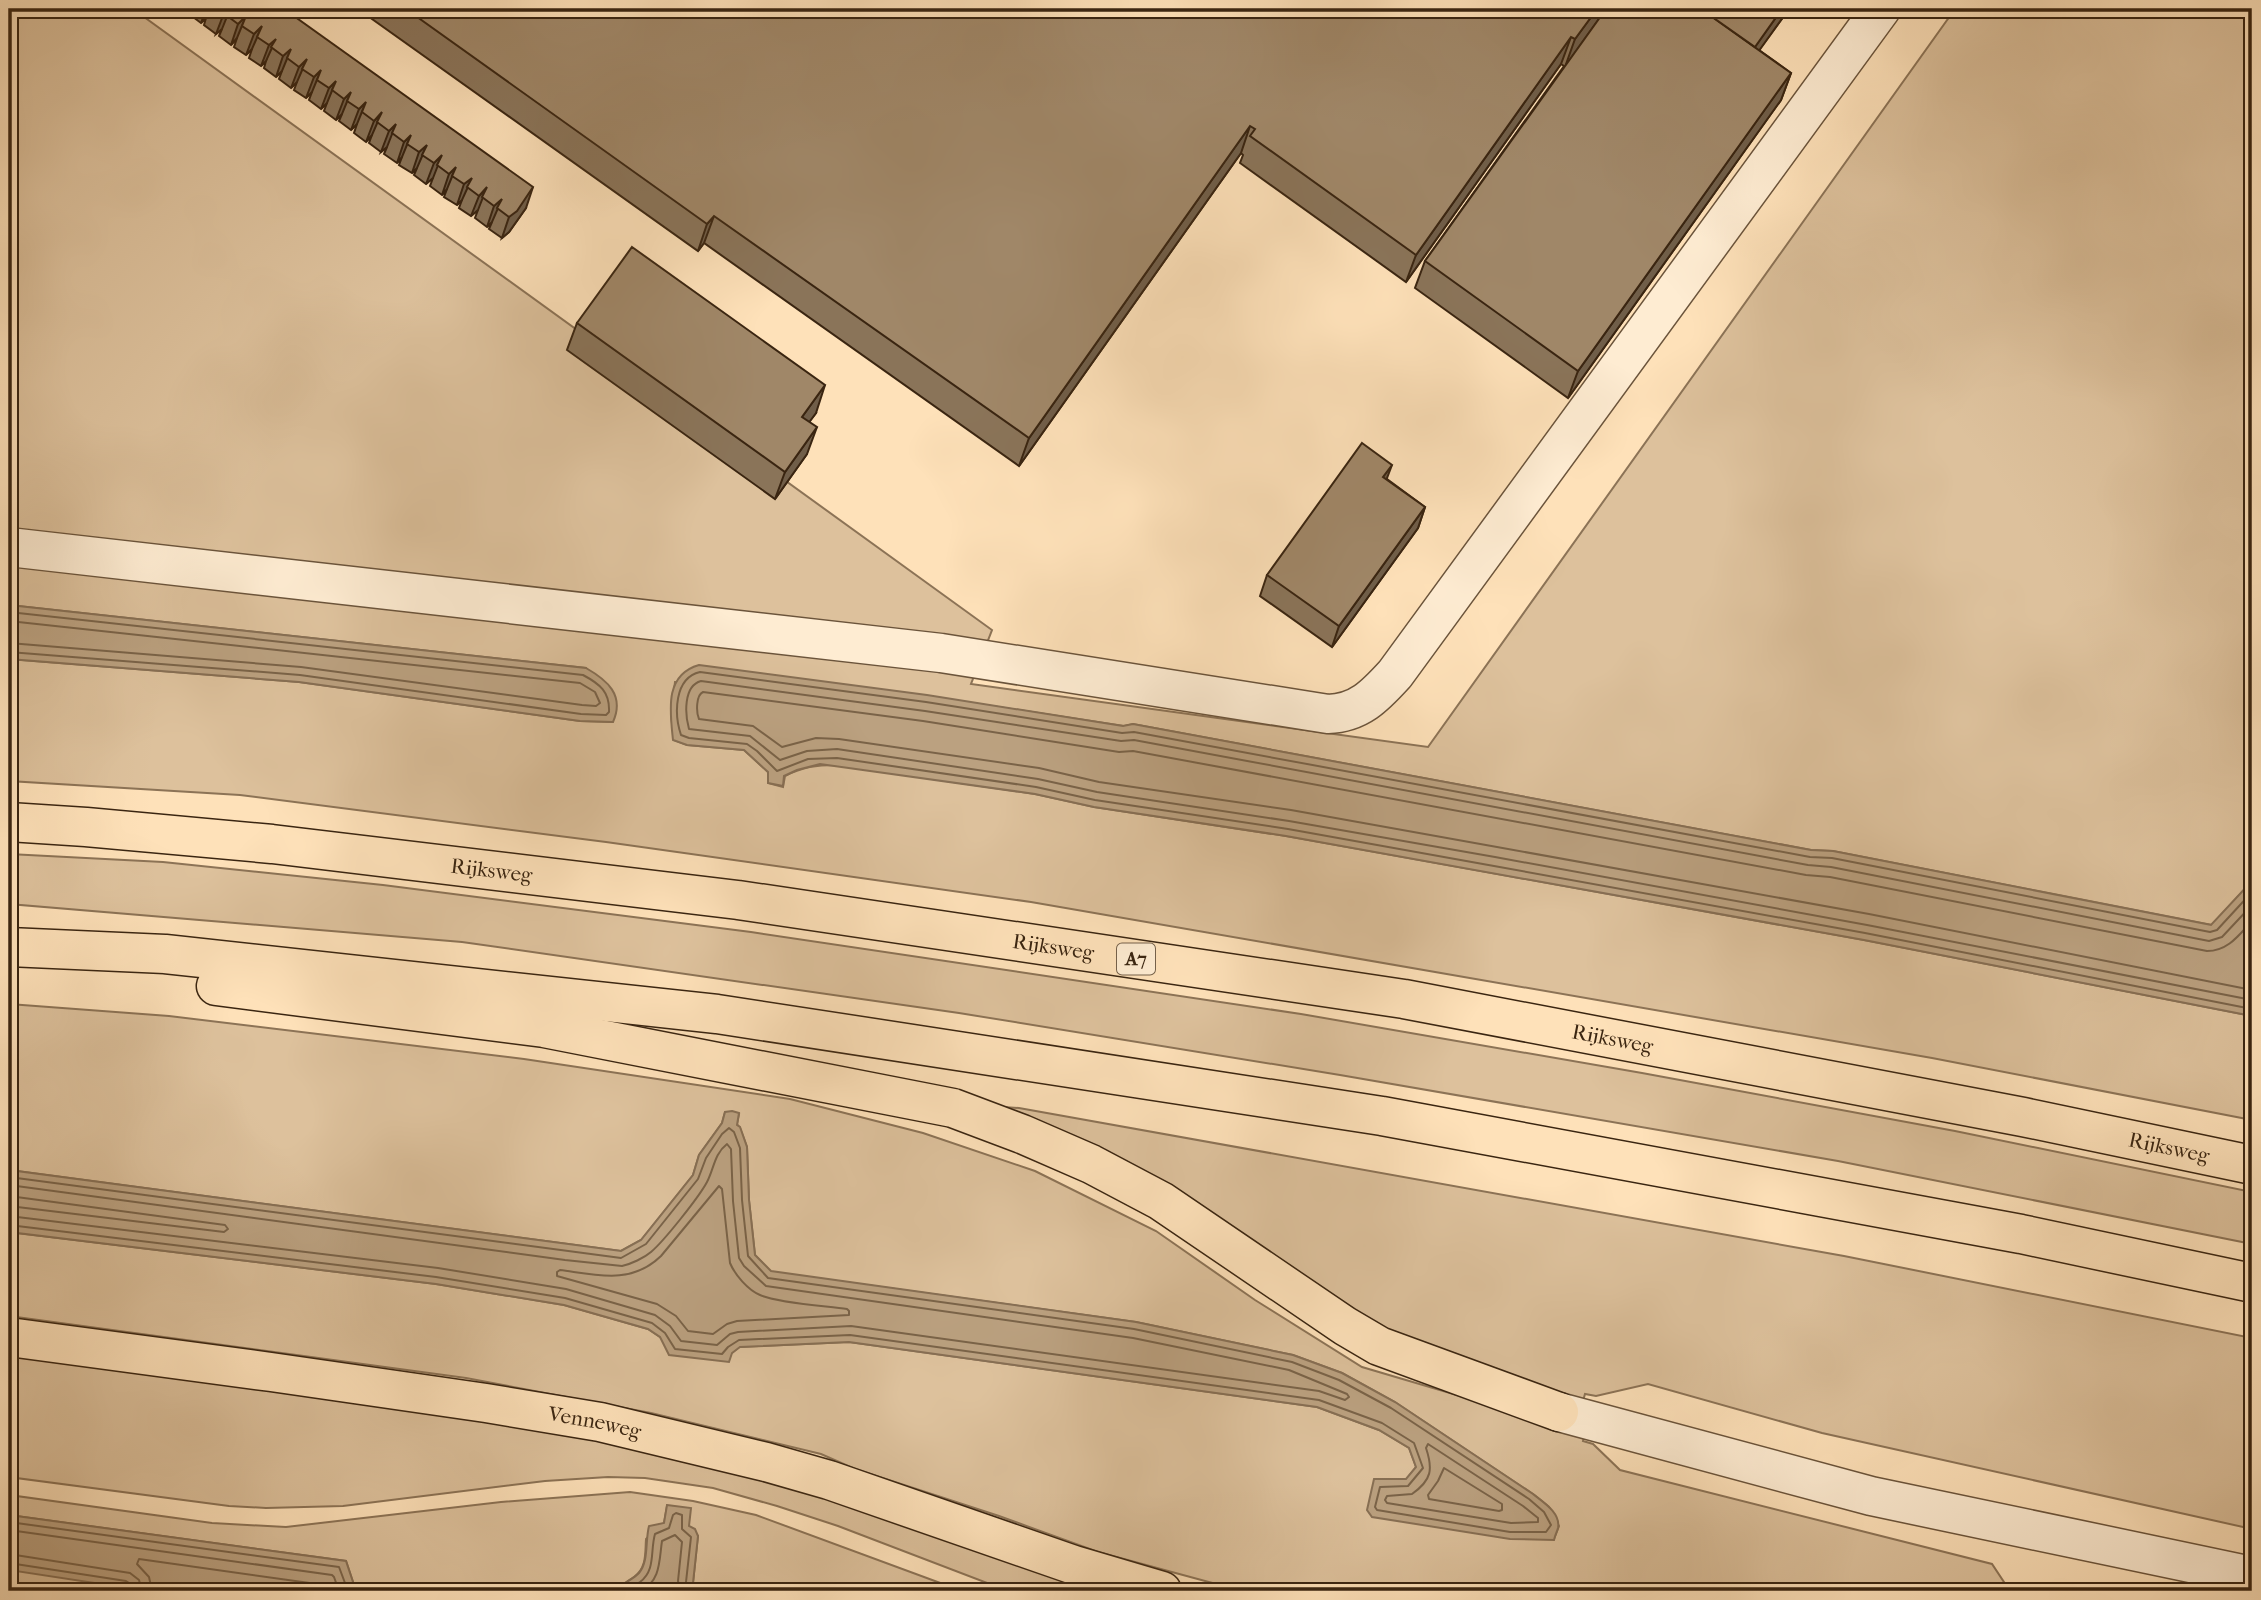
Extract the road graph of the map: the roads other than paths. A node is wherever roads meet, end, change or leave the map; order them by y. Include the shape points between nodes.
1 (1881, 9) edge
2 (9, 547) edge
3 (9, 822) edge
4 (9, 947) edge
5 (9, 960) edge
6 (2252, 1165) edge
7 (2252, 1283) edge
8 (9, 1337) edge
9 (1559, 1412) joint
10 (2252, 1576) edge
11 (1162, 1591) edge

1 - 2 lane via 1395,674 1376,695 1352,710 1328,714 941,653
3 - 6 main road, Rijksweg / A7 via 272,844 724,898 1404,999
4 - 7 main road via 165,954 717,1014 1382,1116 2021,1234
5 - 9 main road via 544,1028 953,1108 1091,1164 1161,1201 1379,1346
8 - 11 main road, Venneweg via 600,1422 828,1480
9 - 10 lane via 1871,1496

